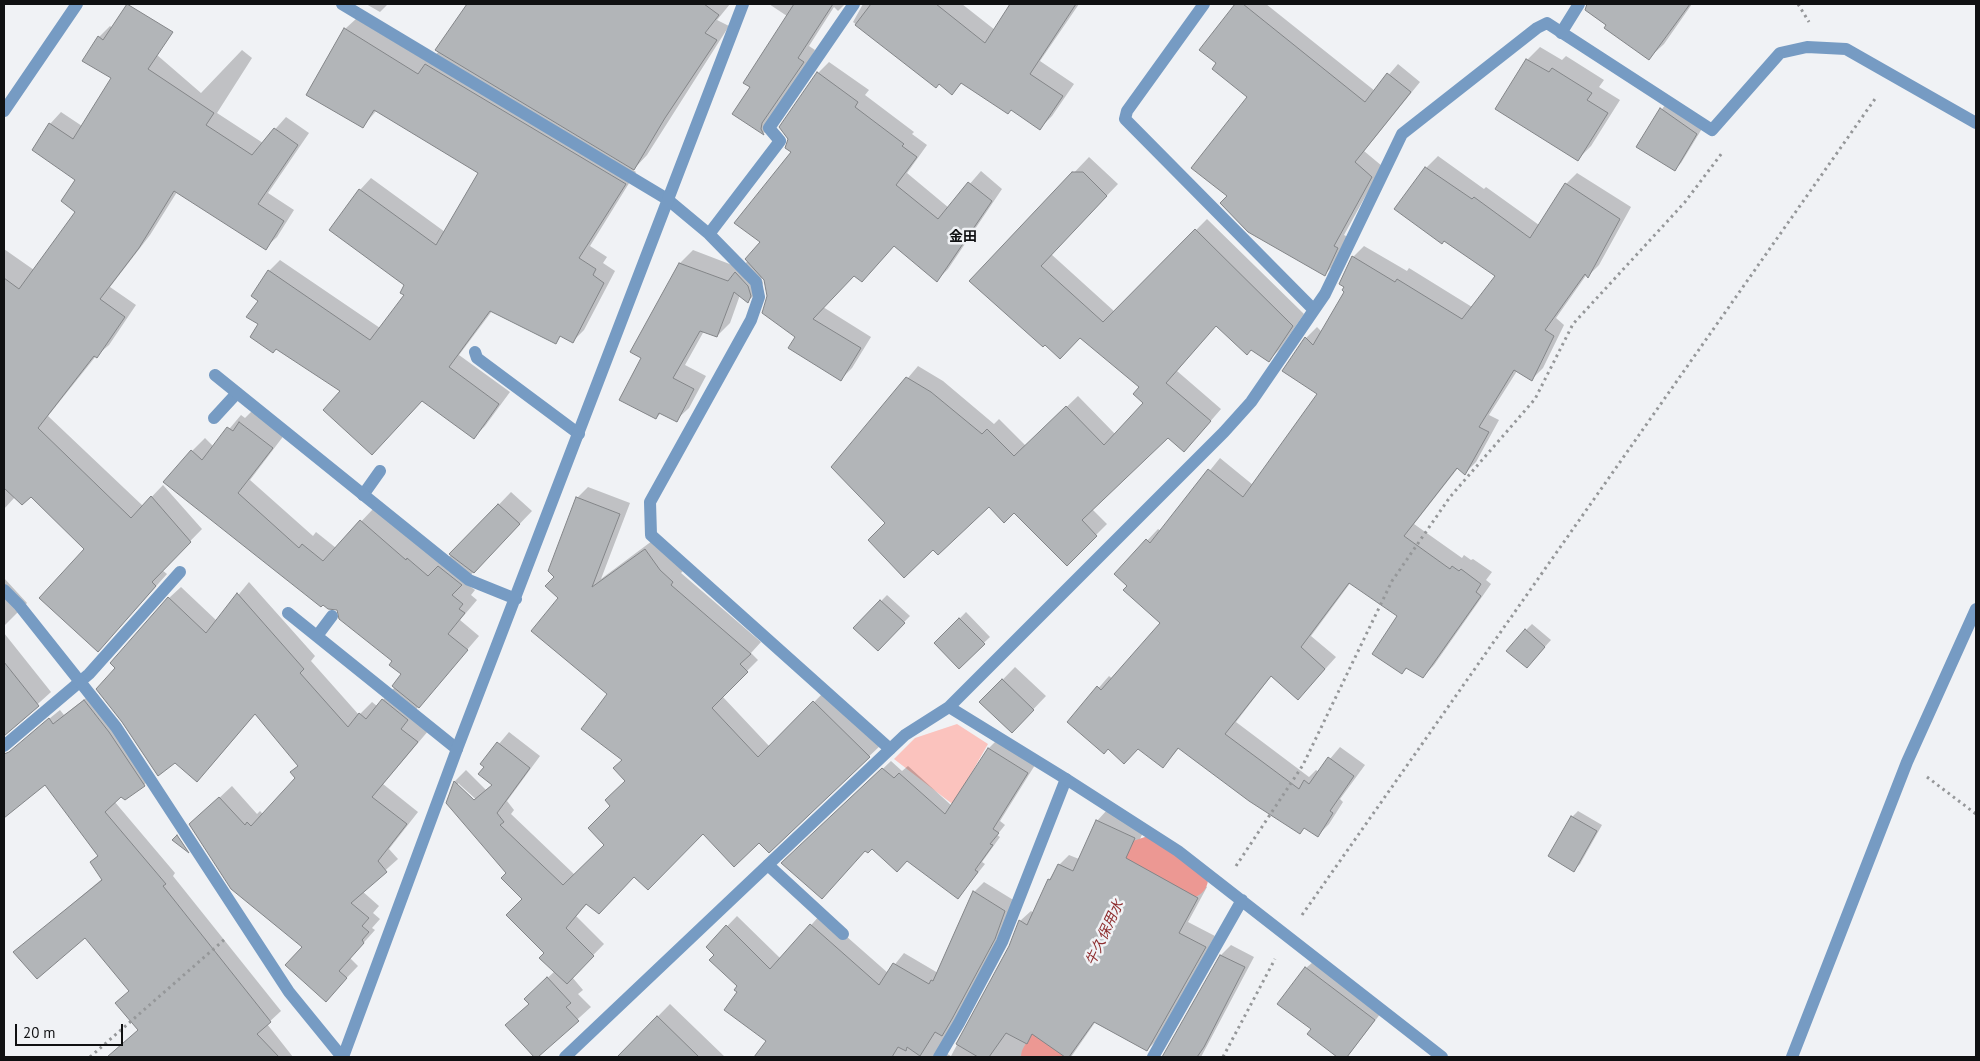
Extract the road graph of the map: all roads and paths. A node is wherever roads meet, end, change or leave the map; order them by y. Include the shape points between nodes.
1 (77, 4) edge
2 (342, 4) edge
3 (743, 4) edge
4 (854, 4) edge
5 (1204, 4) edge
6 (1579, 4) edge
7 (1561, 33) junction
8 (1892, 75) junction
9 (4, 111) edge
10 (1976, 123) edge
11 (1726, 148) dead end
12 (667, 199) junction
13 (708, 234) junction
14 (1314, 310) junction
15 (476, 352) dead end
16 (214, 375) dead end
17 (236, 392) junction
18 (214, 418) dead end
19 (579, 434) junction
20 (380, 471) dead end
21 (363, 495) junction
22 (180, 572) dead end
23 (4, 590) edge
24 (516, 599) junction
25 (1976, 609) edge
26 (288, 613) dead end
27 (332, 616) dead end
28 (317, 636) junction
29 (80, 681) junction
30 (949, 707) junction
31 (4, 746) edge
32 (457, 749) junction
33 (890, 749) junction
34 (1907, 762) junction
35 (1066, 779) junction
36 (1976, 814) edge
37 (768, 865) junction
38 (1224, 886) junction
39 (1242, 900) junction
40 (244, 923) junction
41 (844, 934) dead end
42 (1287, 936) junction
43 (90, 1057) edge
44 (343, 1057) edge
45 (565, 1057) edge
46 (939, 1057) edge
47 (1154, 1057) edge
48 (1223, 1057) edge
49 (1442, 1057) edge
50 (1792, 1057) edge

1 - 9 street
2 - 12 street
3 - 12 street
4 - 13 street via 769,128 780,141
5 - 14 street via 1127,111 1125,119
6 - 7 street
7 - 8 street via 1712,130 1780,53 1808,47 1846,49
7 - 14 street via 1547,23 1536,28 1402,134 1325,294
8 - 10 street
8 - 42 path
11 - 38 path via 1685,202 1573,324 1535,399 1450,497 1392,581 1303,765
12 - 13 street
12 - 19 street
13 - 33 street via 756,282 759,297 751,320 650,502 651,535
14 - 30 street via 1251,402 1224,432
15 - 19 street via 476,358
16 - 17 street
17 - 18 street
17 - 21 street
19 - 24 street
20 - 21 street
21 - 24 street via 469,580
22 - 29 street
23 - 29 street
24 - 32 street
25 - 34 street
26 - 28 street
27 - 28 street
28 - 32 street
29 - 31 street
29 - 40 street via 116,727
30 - 33 street via 905,735
30 - 35 street
32 - 44 street
33 - 37 street
34 - 36 path
34 - 50 street
35 - 38 street via 1178,851
35 - 46 street via 1002,942
37 - 41 street
37 - 45 street
38 - 39 street
39 - 42 street
39 - 47 street
40 - 43 path
40 - 44 street via 289,992
42 - 48 path
42 - 49 street

